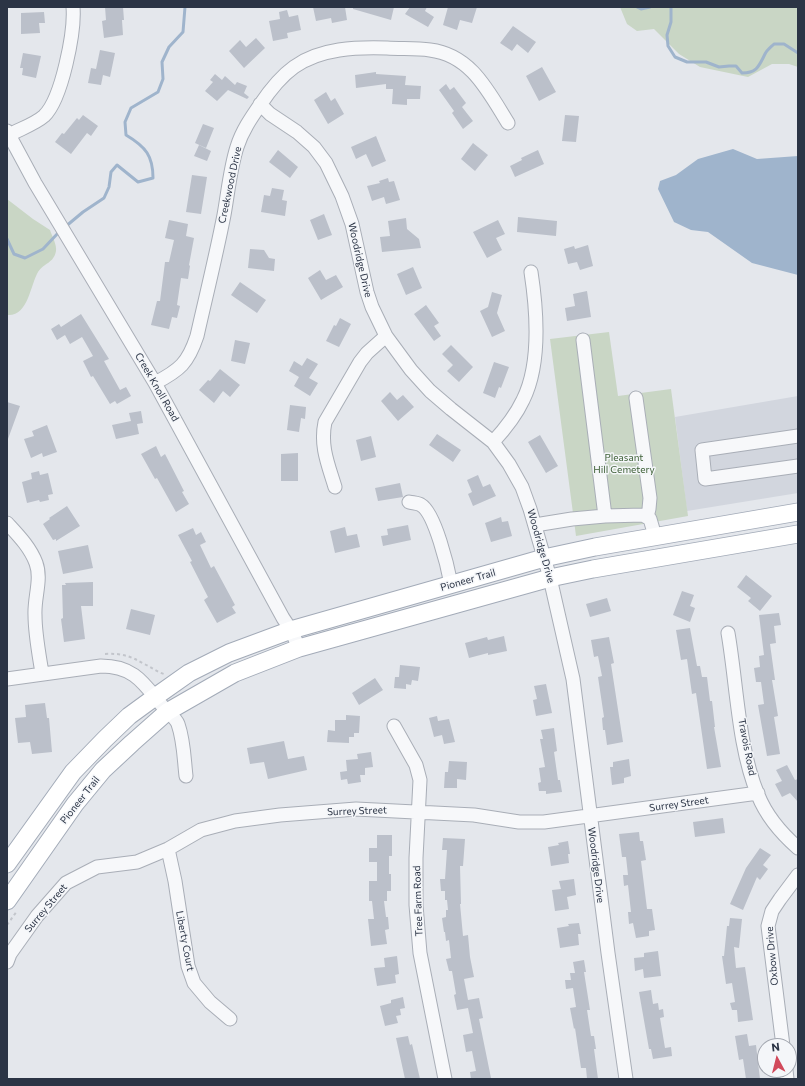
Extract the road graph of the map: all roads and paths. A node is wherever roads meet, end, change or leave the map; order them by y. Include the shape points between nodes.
1 (73, 7) edge
2 (260, 104) junction
3 (508, 123) dead end
4 (8, 133) edge
5 (531, 272) dead end
6 (386, 336) junction
7 (583, 340) dead end
8 (155, 383) junction
9 (636, 398) dead end
10 (798, 436) edge
11 (493, 442) junction
12 (798, 466) edge
13 (335, 487) dead end
14 (409, 502) dead end
15 (798, 512) edge
16 (605, 516) junction
17 (647, 517) junction
18 (7, 523) edge
19 (535, 525) junction
20 (798, 534) edge
21 (655, 536) junction
22 (544, 558) junction
23 (550, 578) junction
24 (451, 584) junction
25 (291, 630) junction
26 (728, 633) dead end
27 (299, 648) junction
28 (42, 673) junction
29 (7, 679) edge
30 (155, 697) junction
31 (167, 712) junction
32 (394, 726) dead end
33 (186, 776) dead end
34 (758, 793) junction
35 (418, 811) junction
36 (590, 816) junction
37 (798, 848) edge
38 (168, 849) junction
39 (7, 864) edge
40 (798, 875) edge
41 (14, 904) edge
42 (7, 925) edge
43 (7, 962) edge
44 (230, 1019) dead end
45 (782, 1038) edge
46 (445, 1079) edge
47 (626, 1079) edge

1 - 4 street via 71,39 53,105 44,116
2 - 3 street, Creekwood Drive via 280,78 295,66 326,52 371,48 430,50 458,60 471,69 482,81
2 - 6 street, Woodridge Drive via 314,147 326,163 352,224 367,292
2 - 8 street, Creekwood Drive via 237,147 193,348 189,358 180,368
4 - 8 street, Creek Knoll Road via 35,183
5 - 11 street via 536,323 530,382 516,413
6 - 11 street, Woodridge Drive via 430,391
6 - 13 street via 360,362 326,422 323,447
7 - 16 street
8 - 25 street, Creek Knoll Road
9 - 17 street via 650,498
10 - 12 street via 702,450 705,479
11 - 19 street, Woodridge Drive via 522,487
14 - 24 street via 421,504 428,511
15 - 21 main road, Pioneer Trail
16 - 17 street
16 - 19 street
17 - 21 street
18 - 28 street via 30,550 36,564 38,577 35,616
19 - 22 street, Woodridge Drive
20 - 23 main road, Pioneer Trail
21 - 22 main road, Pioneer Trail
22 - 23 street, Woodridge Drive
22 - 24 main road, Pioneer Trail
23 - 27 main road, Pioneer Trail
23 - 36 street, Woodridge Drive via 572,679
24 - 25 main road, Pioneer Trail
25 - 27 street, Creek Knoll Road
25 - 30 main road, Pioneer Trail via 229,652
26 - 34 street, Travois Road via 744,745
27 - 31 main road, Pioneer Trail via 235,672
28 - 29 street
28 - 30 street via 115,666 136,676
30 - 31 street
30 - 39 main road, Pioneer Trail via 129,716 73,772
31 - 33 street via 177,722 182,738
31 - 41 main road, Pioneer Trail via 103,770 75,804
32 - 35 street, Tree Farm Road via 416,765 420,780
34 - 36 street, Surrey Street
34 - 37 street, Travois Road via 773,820 789,841
35 - 36 street, Surrey Street via 474,815 518,822 544,822
35 - 38 street, Surrey Street via 356,809 235,821 202,830
35 - 46 street, Tree Farm Road via 416,905 420,952
36 - 47 street, Woodridge Drive
38 - 43 street, Surrey Street via 137,862 97,867 66,883 37,916
38 - 44 street, Liberty Court via 188,966 194,983 210,1002
40 - 45 street, Oxbow Drive via 772,911 768,926
41 - 42 path

